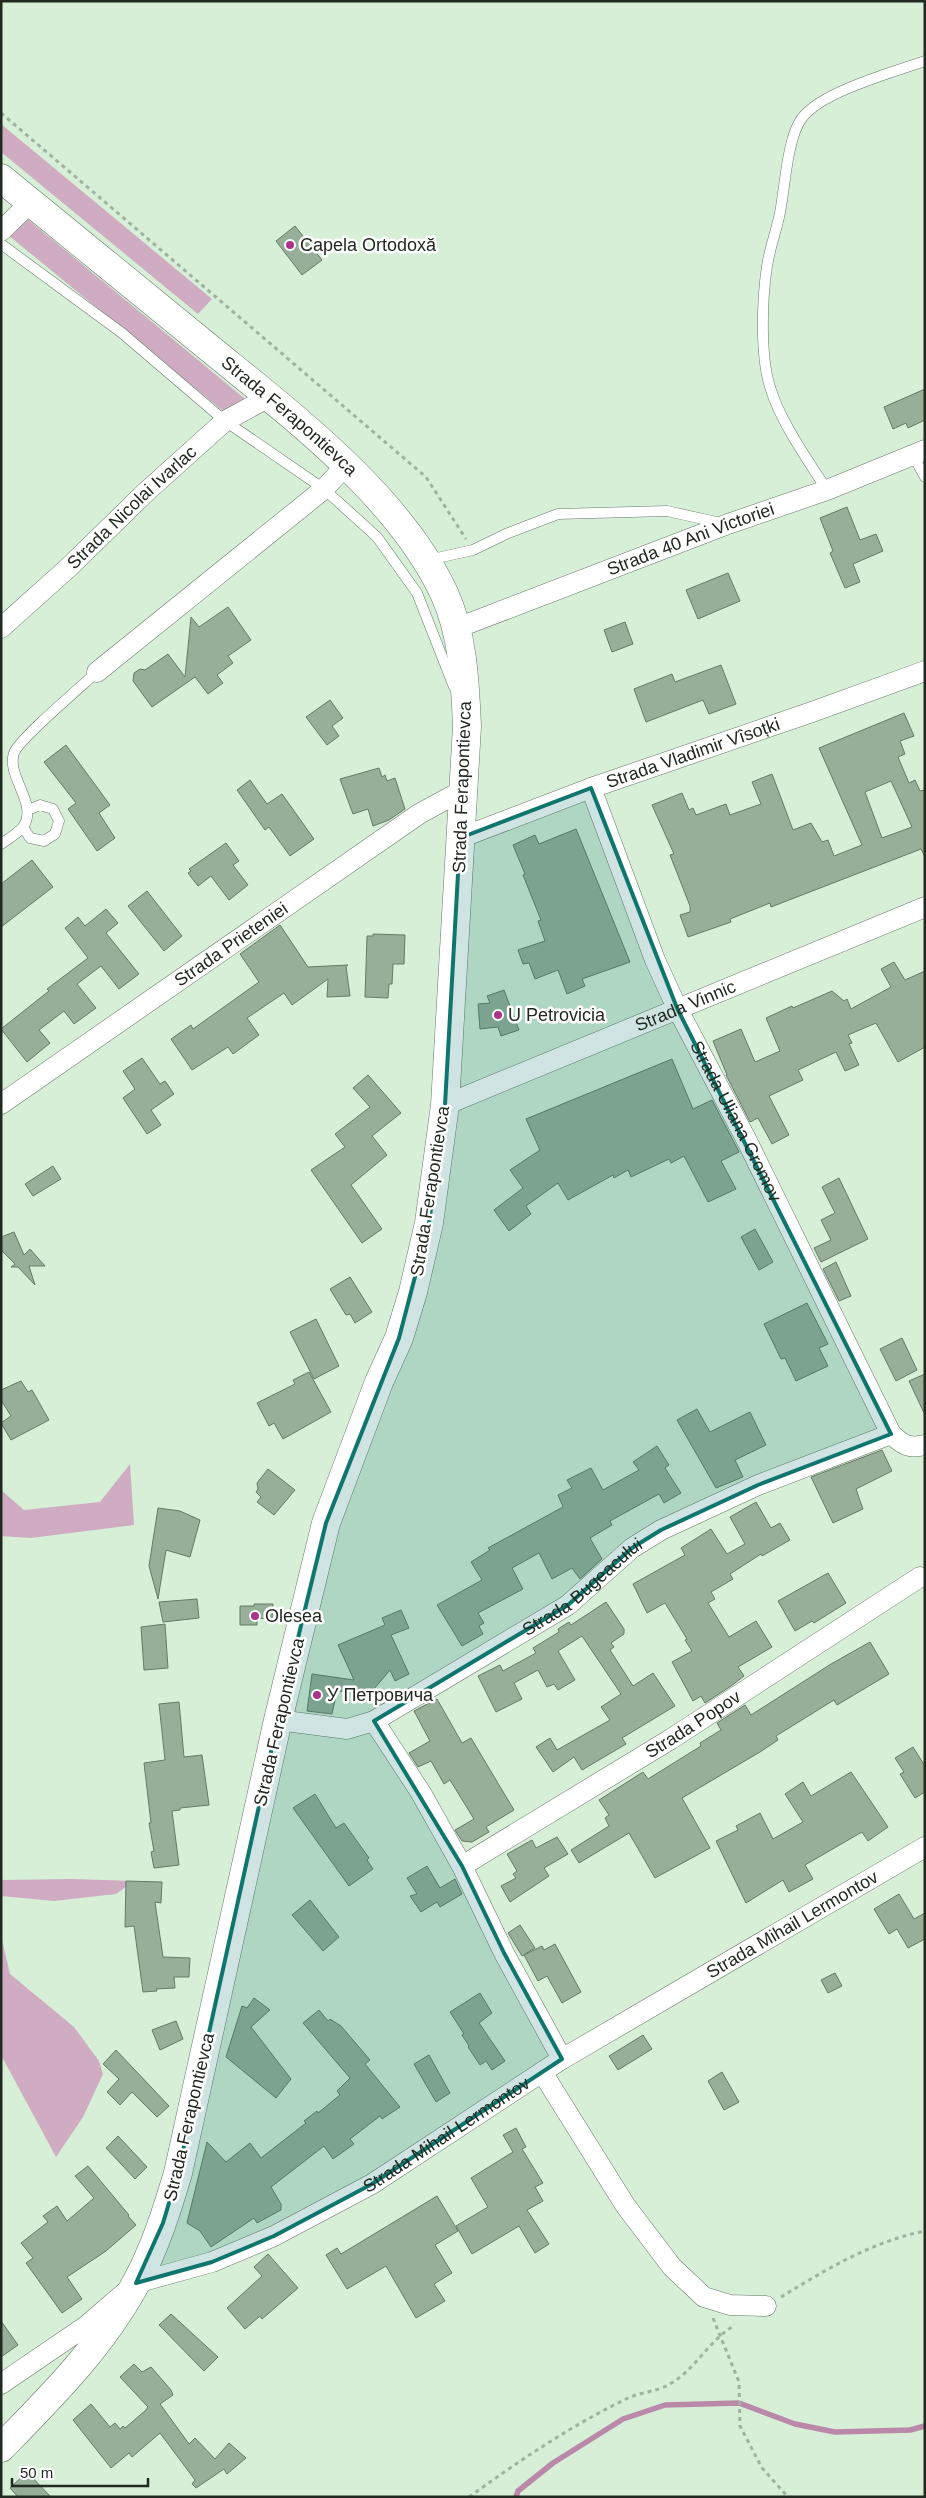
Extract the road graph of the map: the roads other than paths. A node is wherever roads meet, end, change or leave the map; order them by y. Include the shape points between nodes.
1 (925, 61) edge
2 (1, 178) edge
3 (30, 202) junction
4 (1, 231) edge
5 (1, 244) edge
6 (269, 397) junction
7 (225, 421) junction
8 (919, 452) edge
9 (346, 465) junction
10 (925, 477) edge
11 (324, 489) junction
12 (827, 490) junction
13 (728, 524) junction
14 (427, 561) junction
15 (1, 628) edge
16 (458, 628) junction
17 (925, 671) edge
18 (97, 672) joint
19 (467, 726) junction
20 (591, 788) junction
21 (465, 789) junction
22 (28, 810) junction
23 (23, 827) junction
24 (460, 838) junction
25 (1, 844) edge
26 (925, 907) edge
27 (677, 1008) junction
28 (1, 1104) edge
29 (445, 1104) junction
30 (896, 1439) junction
31 (925, 1445) edge
32 (920, 1578) dead end
33 (278, 1720) junction
34 (374, 1721) junction
35 (925, 1847) edge
36 (462, 1866) junction
37 (562, 2059) junction
38 (542, 2072) junction
39 (136, 2283) junction
40 (766, 2306) road end
41 (1, 2384) edge
42 (1, 2448) edge

1 - 12 lane via 830,96 801,118 789,157 767,265 762,327 770,387 795,440
2 - 3 main road, Strada Ferapontievca
3 - 4 street
3 - 6 main road, Strada Ferapontievca
5 - 7 lane via 122,333
6 - 7 street, Strada Nicolai Ivarlac
6 - 9 main road, Strada Ferapontievca
7 - 11 lane
7 - 15 street, Strada Nicolai Ivarlac
8 - 10 lane
8 - 12 street, Strada 40 Ani Victoriei
9 - 11 street
9 - 14 main road, Strada Ferapontievca via 384,505
11 - 18 street
11 - 19 lane via 377,537 417,593 444,657
12 - 13 street, Strada 40 Ani Victoriei
13 - 14 lane via 667,511 558,514 473,550
13 - 16 street, Strada 40 Ani Victoriei
14 - 16 main road, Strada Ferapontievca
16 - 19 main road, Strada Ferapontievca
17 - 20 street, Strada Vladimir Vîsoțki
18 - 22 lane via 14,752 13,764
19 - 21 main road, Strada Ferapontievca
20 - 24 street, Strada Vladimir Vîsoțki
20 - 27 street, Strada Uliana Gromov via 655,960
21 - 24 main road, Strada Ferapontievca
21 - 28 street, Strada Prieteniei via 419,814
22 - 23 lane
22 - 23 lane via 40,805 53,809 59,821 55,834 44,841 30,838
23 - 25 lane
24 - 29 main road, Strada Ferapontievca
26 - 27 street, Strada Vinnic
27 - 29 street, Strada Vinnic
27 - 30 street, Strada Uliana Gromov
29 - 33 main road, Strada Ferapontievca via 429,1223 413,1292 399,1338 326,1523
30 - 31 street, Strada Bugeacului via 912,1448
30 - 34 street, Strada Bugeacului via 758,1486 661,1530 632,1548 568,1605
32 - 36 street, Strada Popov via 671,1739
33 - 34 street, Strada Bugeacului via 347,1729
33 - 39 main road, Strada Ferapontievca via 178,2173 163,2223
34 - 36 street via 421,1793
35 - 37 street, Strada Mihail Lermontov
36 - 37 street via 504,1953
37 - 38 street, Strada Mihail Lermontov
38 - 39 street, Strada Mihail Lermontov via 372,2184 274,2236 212,2262
38 - 40 street via 624,2205 672,2267 704,2297 730,2305
39 - 41 street, Strada Ferapontievca via 86,2326
39 - 42 main road via 89,2354

